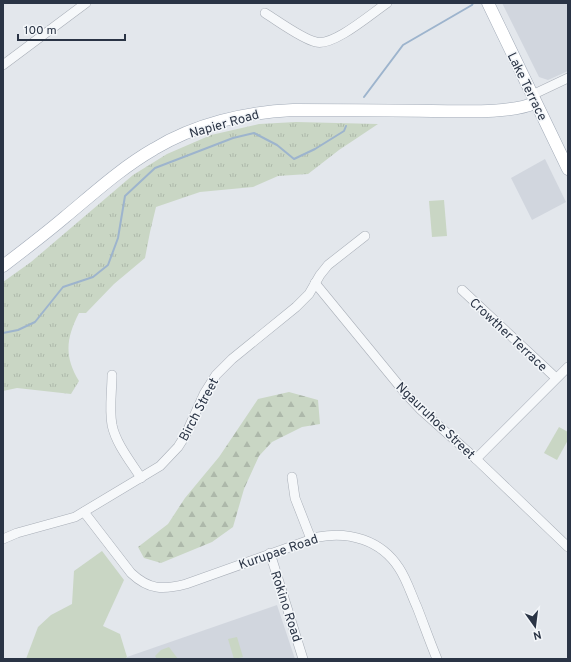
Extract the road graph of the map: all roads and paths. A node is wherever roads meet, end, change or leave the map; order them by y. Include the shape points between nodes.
1 (86, 3) edge
2 (387, 3) edge
3 (488, 3) edge
4 (265, 13) dead end
5 (3, 65) edge
6 (568, 78) edge
7 (533, 99) junction
8 (568, 169) edge
9 (365, 236) dead end
10 (3, 266) edge
11 (315, 284) junction
12 (462, 290) dead end
13 (568, 367) edge
14 (112, 374) dead end
15 (556, 378) junction
16 (476, 459) junction
17 (292, 477) dead end
18 (141, 478) junction
19 (84, 512) junction
20 (3, 537) edge
21 (311, 539) junction
22 (568, 547) edge
23 (270, 553) junction
24 (303, 659) edge
25 (437, 659) edge

1 - 5 street
2 - 4 street via 340,36 326,42 308,39
3 - 7 main road, Lake Terrace
6 - 7 street
7 - 8 main road, Lake Terrace
7 - 10 main road, Napier Road via 522,107 499,110 293,110 270,111 230,119 155,148 102,185
9 - 11 street, Birch Street via 328,265
11 - 16 street, Ngauruhoe Street via 406,394
11 - 18 street, Birch Street via 296,307 216,375 178,447 160,466
12 - 15 street, Crowther Terrace
13 - 15 street
14 - 18 street via 113,426 118,441
15 - 16 street
16 - 22 street, Ngauruhoe Street
17 - 21 street via 295,498
18 - 19 street, Birch Street
19 - 20 street, Birch Street via 62,522
19 - 23 street, Kurupae Road via 131,573 153,587 168,588 181,585
21 - 23 street, Kurupae Road
21 - 25 street, Kurupae Road via 347,535 369,542 387,554 403,576
23 - 24 street, Rokino Road

